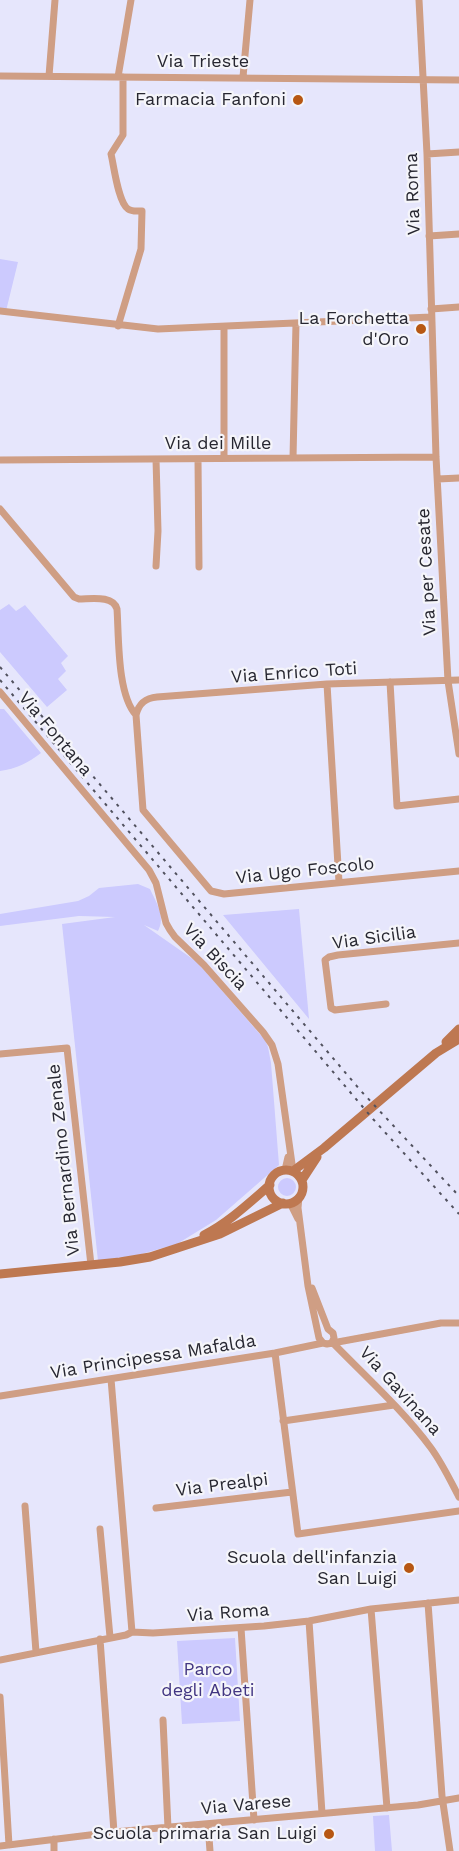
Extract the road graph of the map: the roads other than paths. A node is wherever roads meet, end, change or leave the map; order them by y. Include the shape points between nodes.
1 (55, 0) edge
2 (131, 0) edge
3 (250, 0) edge
4 (419, 0) edge
5 (423, 65) junction
6 (0, 76) edge
7 (49, 76) junction
8 (121, 77) junction
9 (243, 77) junction
10 (406, 80) junction
11 (423, 80) junction
12 (459, 80) edge
13 (459, 152) edge
14 (427, 153) junction
15 (459, 234) edge
16 (429, 236) junction
17 (459, 307) edge
18 (0, 311) edge
19 (431, 313) junction
20 (296, 323) junction
21 (118, 326) junction
22 (224, 327) junction
23 (434, 388) joint
24 (436, 457) junction
25 (293, 458) junction
26 (156, 459) junction
27 (198, 459) junction
28 (224, 459) junction
29 (0, 460) edge
30 (438, 478) junction
31 (459, 478) edge
32 (0, 509) edge
33 (156, 566) dead end
34 (199, 567) dead end
35 (459, 680) edge
36 (448, 681) junction
37 (390, 682) junction
38 (327, 684) junction
39 (0, 692) edge
40 (125, 696) junction
41 (142, 702) junction
42 (136, 715) junction
43 (459, 754) edge
44 (87, 795) joint
45 (459, 799) edge
46 (459, 871) edge
47 (339, 882) junction
48 (459, 943) edge
49 (386, 1004) dead end
50 (459, 1029) edge
51 (459, 1039) edge
52 (436, 1053) junction
53 (0, 1054) edge
54 (324, 1148) junction
55 (289, 1171) junction
56 (302, 1180) junction
57 (270, 1185) junction
58 (300, 1197) junction
59 (287, 1203) junction
60 (300, 1225) junction
61 (174, 1249) junction
62 (91, 1265) junction
63 (306, 1273) junction
64 (0, 1274) edge
65 (459, 1323) edge
66 (331, 1331) junction
67 (320, 1339) junction
68 (356, 1339) junction
69 (332, 1342) junction
70 (275, 1353) junction
71 (111, 1379) junction
72 (0, 1396) edge
73 (394, 1406) junction
74 (283, 1421) junction
75 (292, 1492) junction
76 (459, 1497) edge
77 (25, 1506) dead end
78 (156, 1508) dead end
79 (459, 1511) edge
80 (100, 1529) dead end
81 (459, 1600) edge
82 (428, 1603) junction
83 (371, 1609) junction
84 (309, 1621) junction
85 (241, 1628) junction
86 (132, 1632) junction
87 (110, 1638) junction
88 (100, 1639) junction
89 (36, 1652) junction
90 (0, 1660) edge
91 (0, 1697) edge
92 (163, 1720) dead end
93 (459, 1798) edge
94 (443, 1801) junction
95 (387, 1808) junction
96 (322, 1813) junction
97 (254, 1820) junction
98 (208, 1824) junction
99 (168, 1828) junction
100 (114, 1833) junction
101 (54, 1839) junction
102 (9, 1845) junction
103 (0, 1846) edge
104 (54, 1851) edge
105 (210, 1851) edge
106 (450, 1851) edge

1 - 7 street
2 - 8 street
3 - 9 street
4 - 5 street, Via Roma
5 - 10 street
5 - 11 street, Via Roma
6 - 7 street, Via Trieste
7 - 8 street, Via Trieste
8 - 9 street, Via Trieste
8 - 21 street via 123,135 111,153 120,198 126,208 142,211 142,230 141,249
9 - 10 street, Via Trieste
10 - 11 street, Via Trieste
11 - 12 street, Via Trieste
11 - 14 street, Via Roma
13 - 14 street
14 - 16 street, Via Roma
15 - 16 street
16 - 19 street, Via Roma
17 - 19 street
18 - 21 street
19 - 20 street
19 - 23 street, Via Roma
20 - 22 street
20 - 25 street
21 - 22 street
22 - 28 street
23 - 24 street, Via per Cesate
24 - 25 street, Via dei Mille
24 - 30 street, Via per Cesate
25 - 28 street, Via dei Mille
26 - 27 street, Via dei Mille
26 - 29 street, Via dei Mille
26 - 33 street
27 - 28 street, Via dei Mille
27 - 34 street
30 - 31 street
30 - 36 street, Via per Cesate
32 - 40 street, Via Ugo Foscolo via 74,597 115,603
35 - 36 street, Via Enrico Toti
36 - 37 street, Via Enrico Toti
36 - 43 street, Via per Cesate
37 - 38 street, Via Enrico Toti
37 - 45 street via 397,806
38 - 41 street, Via Enrico Toti via 157,697
38 - 47 street
39 - 44 street, Via Fontana
40 - 41 street
40 - 42 street, Via Ugo Foscolo
41 - 42 street, Via Ugo Foscolo
42 - 47 street, Via Ugo Foscolo via 143,810 206,887 224,894
44 - 55 street, Via Biscia via 153,876 166,923 175,937 268,1038 278,1064
46 - 47 street, Via Ugo Foscolo
48 - 49 street, Via Sicilia via 338,955 325,960 331,1008
50 - 52 street
51 - 52 street
52 - 54 street
53 - 62 street, Via Bernardino Zenale via 67,1048
54 - 55 street
54 - 56 street
55 - 56 street
55 - 57 street via 276,1173
56 - 58 street
57 - 59 street via 272,1195
57 - 61 street via 214,1230
58 - 59 street
58 - 60 street
59 - 60 street
59 - 61 street via 220,1234
60 - 63 street
61 - 62 street
62 - 64 street
63 - 66 street
63 - 67 street
65 - 68 street
66 - 67 street via 323,1330
66 - 68 street
66 - 69 street
67 - 69 street via 327,1344
67 - 70 street, Via Principessa Mafalda via 311,1346
68 - 69 street
69 - 73 street, Via Gavinana
70 - 71 street, Via Principessa Mafalda
70 - 74 street
71 - 72 street, Via Principessa Mafalda
71 - 86 street
73 - 74 street
73 - 76 street, Via Gavinana via 430,1448
74 - 75 street
75 - 78 street, Via Prealpi
75 - 79 street via 298,1534
77 - 89 street
80 - 87 street
81 - 82 street, Via Roma
82 - 83 street, Via Roma
82 - 94 street
83 - 84 street, Via Roma
83 - 95 street
84 - 85 street, Via Roma
84 - 96 street
85 - 86 street, Via Roma
85 - 97 street
86 - 87 street, Via Roma
87 - 88 street, Via Roma
88 - 89 street, Via Roma
88 - 100 street
89 - 90 street, Via Roma
91 - 102 street
92 - 99 street
93 - 94 street, Via Varese
94 - 95 street, Via Varese
94 - 106 street
95 - 96 street, Via Varese
96 - 97 street, Via Varese
97 - 98 street, Via Varese
98 - 99 street, Via Varese
98 - 105 street
99 - 100 street, Via Varese
100 - 101 street, Via Varese
101 - 102 street, Via Varese
101 - 104 street
102 - 103 street, Via Varese

